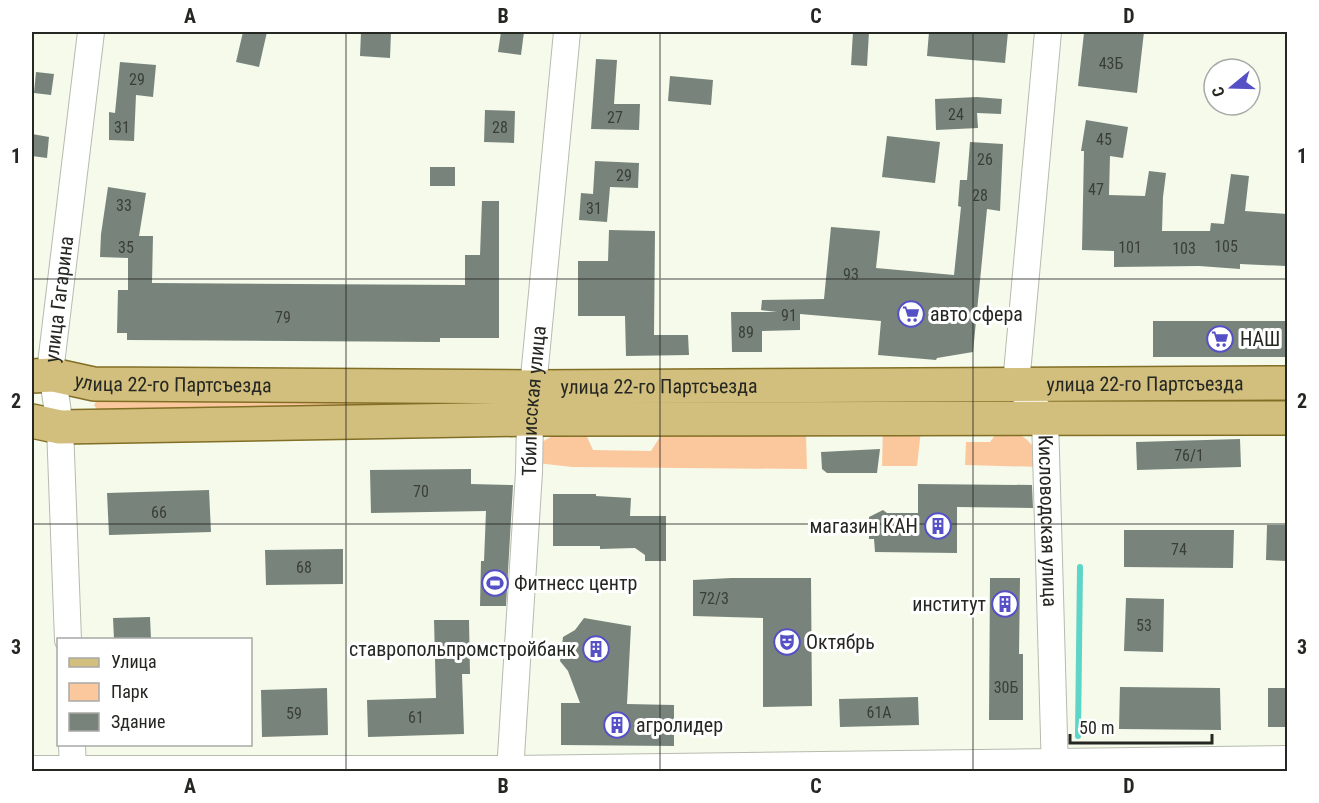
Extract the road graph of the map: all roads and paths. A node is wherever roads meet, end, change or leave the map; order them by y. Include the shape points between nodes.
1 (91, 32) edge
2 (567, 32) edge
3 (1048, 32) edge
4 (42, 376) edge
5 (1287, 383) edge
6 (1016, 384) junction
7 (534, 387) junction
8 (1045, 418) junction
9 (1287, 418) edge
10 (530, 419) junction
11 (46, 424) edge
12 (68, 638) edge
13 (72, 746) edge
14 (1287, 759) edge
15 (1055, 767) edge
16 (32, 769) edge
17 (510, 770) edge
18 (73, 771) edge

1 - 4 street, улица Гагарина via 51,364
2 - 7 street, Тбилисская улица
3 - 6 street
4 - 7 main road, улица 22-го Партсъезда via 94,384
4 - 11 street, улица Гагарина
5 - 6 main road, улица 22-го Партсъезда
6 - 7 main road, улица 22-го Партсъезда
6 - 8 street, Кисловодская улица
7 - 10 street, Тбилисская улица
8 - 9 main road, улица 22-го Партсъезда
8 - 10 main road, улица 22-го Партсъезда
8 - 15 street, Кисловодская улица
10 - 11 main road, улица 22-го Партсъезда
10 - 17 street, Тбилисская улица
11 - 12 street, улица Гагарина
13 - 18 street
14 - 15 street
15 - 17 street
16 - 18 street
17 - 18 street

